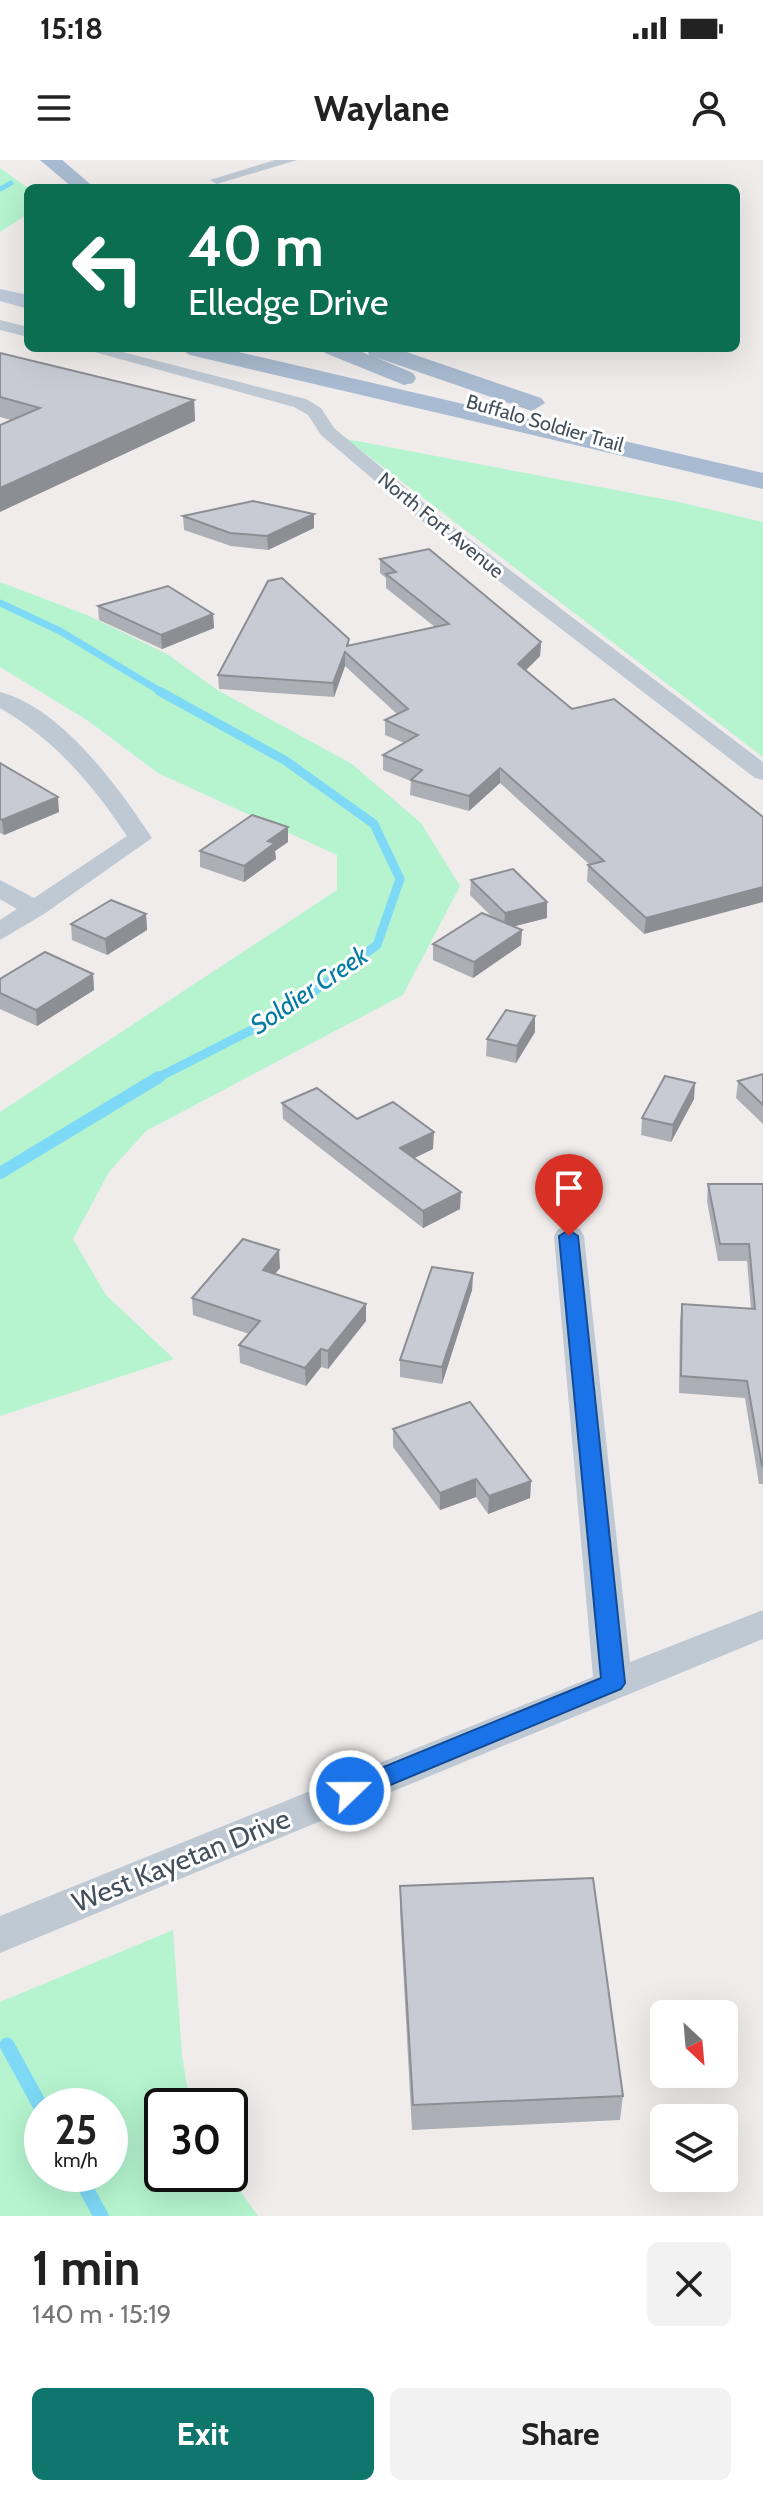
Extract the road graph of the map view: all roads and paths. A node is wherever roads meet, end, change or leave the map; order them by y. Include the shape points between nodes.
1 (290, 160) edge
2 (56, 164) edge
3 (217, 180) dead end
4 (80, 184) edge
5 (92, 184) edge
6 (0, 295) edge
7 (24, 301) edge
8 (0, 325) edge
9 (24, 331) edge
10 (103, 352) edge
11 (207, 352) edge
12 (342, 352) edge
13 (386, 352) edge
14 (763, 462) edge
15 (700, 468) junction
16 (763, 481) edge
17 (0, 699) edge
18 (763, 773) edge
19 (0, 888) edge
20 (35, 909) junction
21 (0, 932) edge
22 (569, 1236) dead end
23 (763, 1624) edge
24 (613, 1683) junction
25 (0, 1935) edge

1 - 3 street
2 - 4 main road
2 - 5 main road
6 - 7 street
8 - 9 street
10 - 18 street, North Fort Avenue via 300,403 315,412 335,438 441,527
11 - 15 main road
12 - 15 main road, Buffalo Soldier Trail via 482,405
13 - 14 main road via 551,409
15 - 16 main road, Buffalo Soldier Trail
17 - 20 street via 62,742 112,793 140,838
19 - 20 street
20 - 21 street
22 - 24 street
23 - 24 street, West Kayetan Drive
24 - 25 street, West Kayetan Drive

